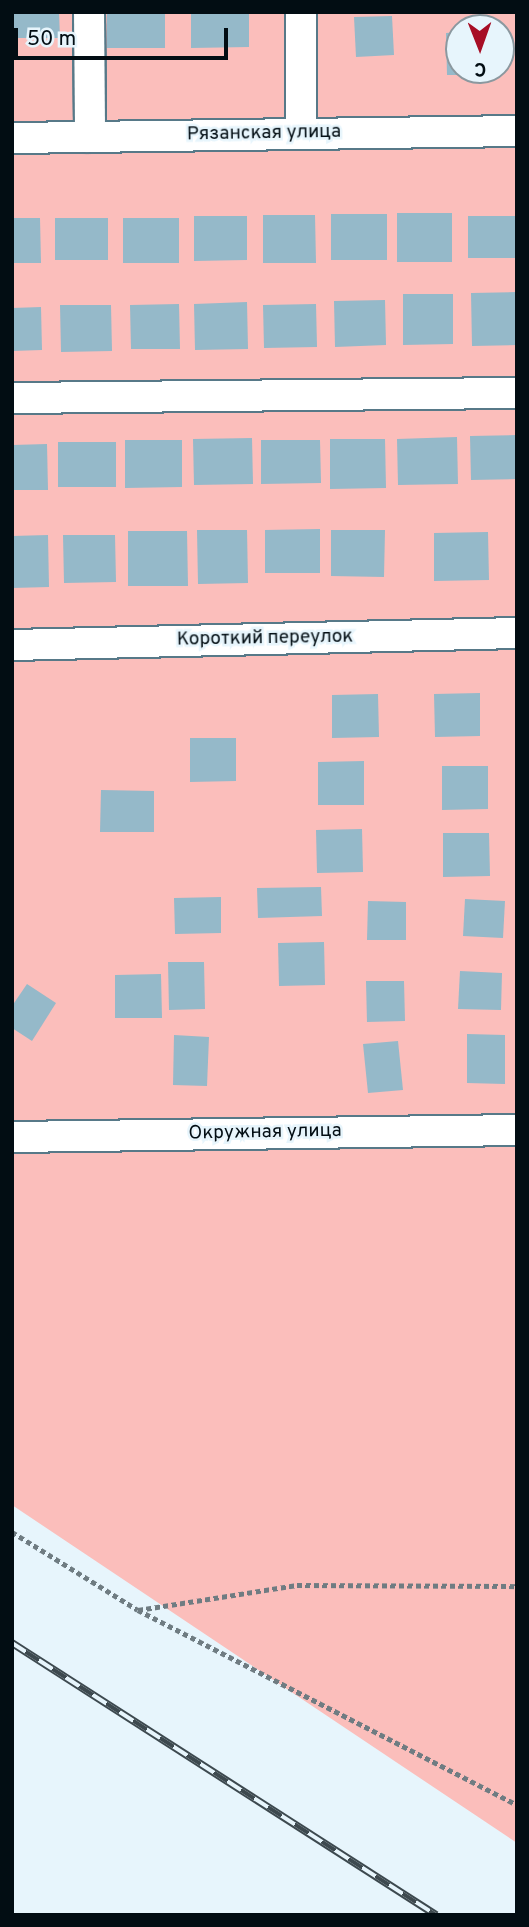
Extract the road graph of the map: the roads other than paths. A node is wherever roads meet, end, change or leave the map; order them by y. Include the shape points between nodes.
1 (89, 12) edge
2 (301, 12) edge
3 (517, 131) edge
4 (301, 134) junction
5 (90, 137) junction
6 (12, 138) edge
7 (517, 393) edge
8 (12, 398) edge
9 (517, 633) edge
10 (12, 645) edge
11 (517, 1130) edge
12 (12, 1137) edge

1 - 5 street
2 - 4 street
3 - 4 street, Рязанская улица
4 - 5 street, Рязанская улица
5 - 6 street, Рязанская улица
7 - 8 street
9 - 10 street, Короткий переулок
11 - 12 street, Окружная улица

